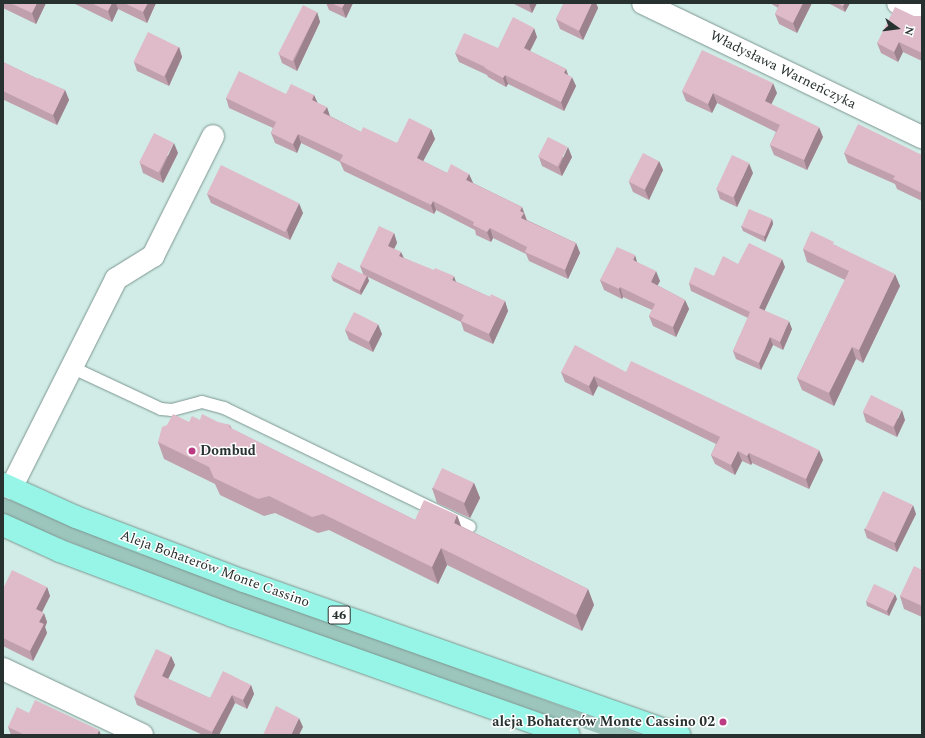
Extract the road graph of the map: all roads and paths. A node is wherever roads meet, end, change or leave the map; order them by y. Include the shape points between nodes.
1 (643, 3) edge
2 (898, 3) edge
3 (922, 14) edge
4 (212, 136) dead end
5 (922, 137) edge
6 (72, 367) junction
7 (7, 486) edge
8 (3, 525) edge
9 (470, 527) dead end
10 (3, 669) edge
11 (142, 735) edge
12 (569, 735) edge
13 (680, 735) edge

1 - 5 street, Władysława Warneńczyka
2 - 3 street
4 - 6 street via 153,256 116,279
6 - 7 street
6 - 9 lane via 161,409 172,410 202,402 224,408
7 - 13 main road, Aleja Bohaterów Monte Cassino / 46 via 76,517 244,581
8 - 12 main road via 60,551 232,616
10 - 11 street

